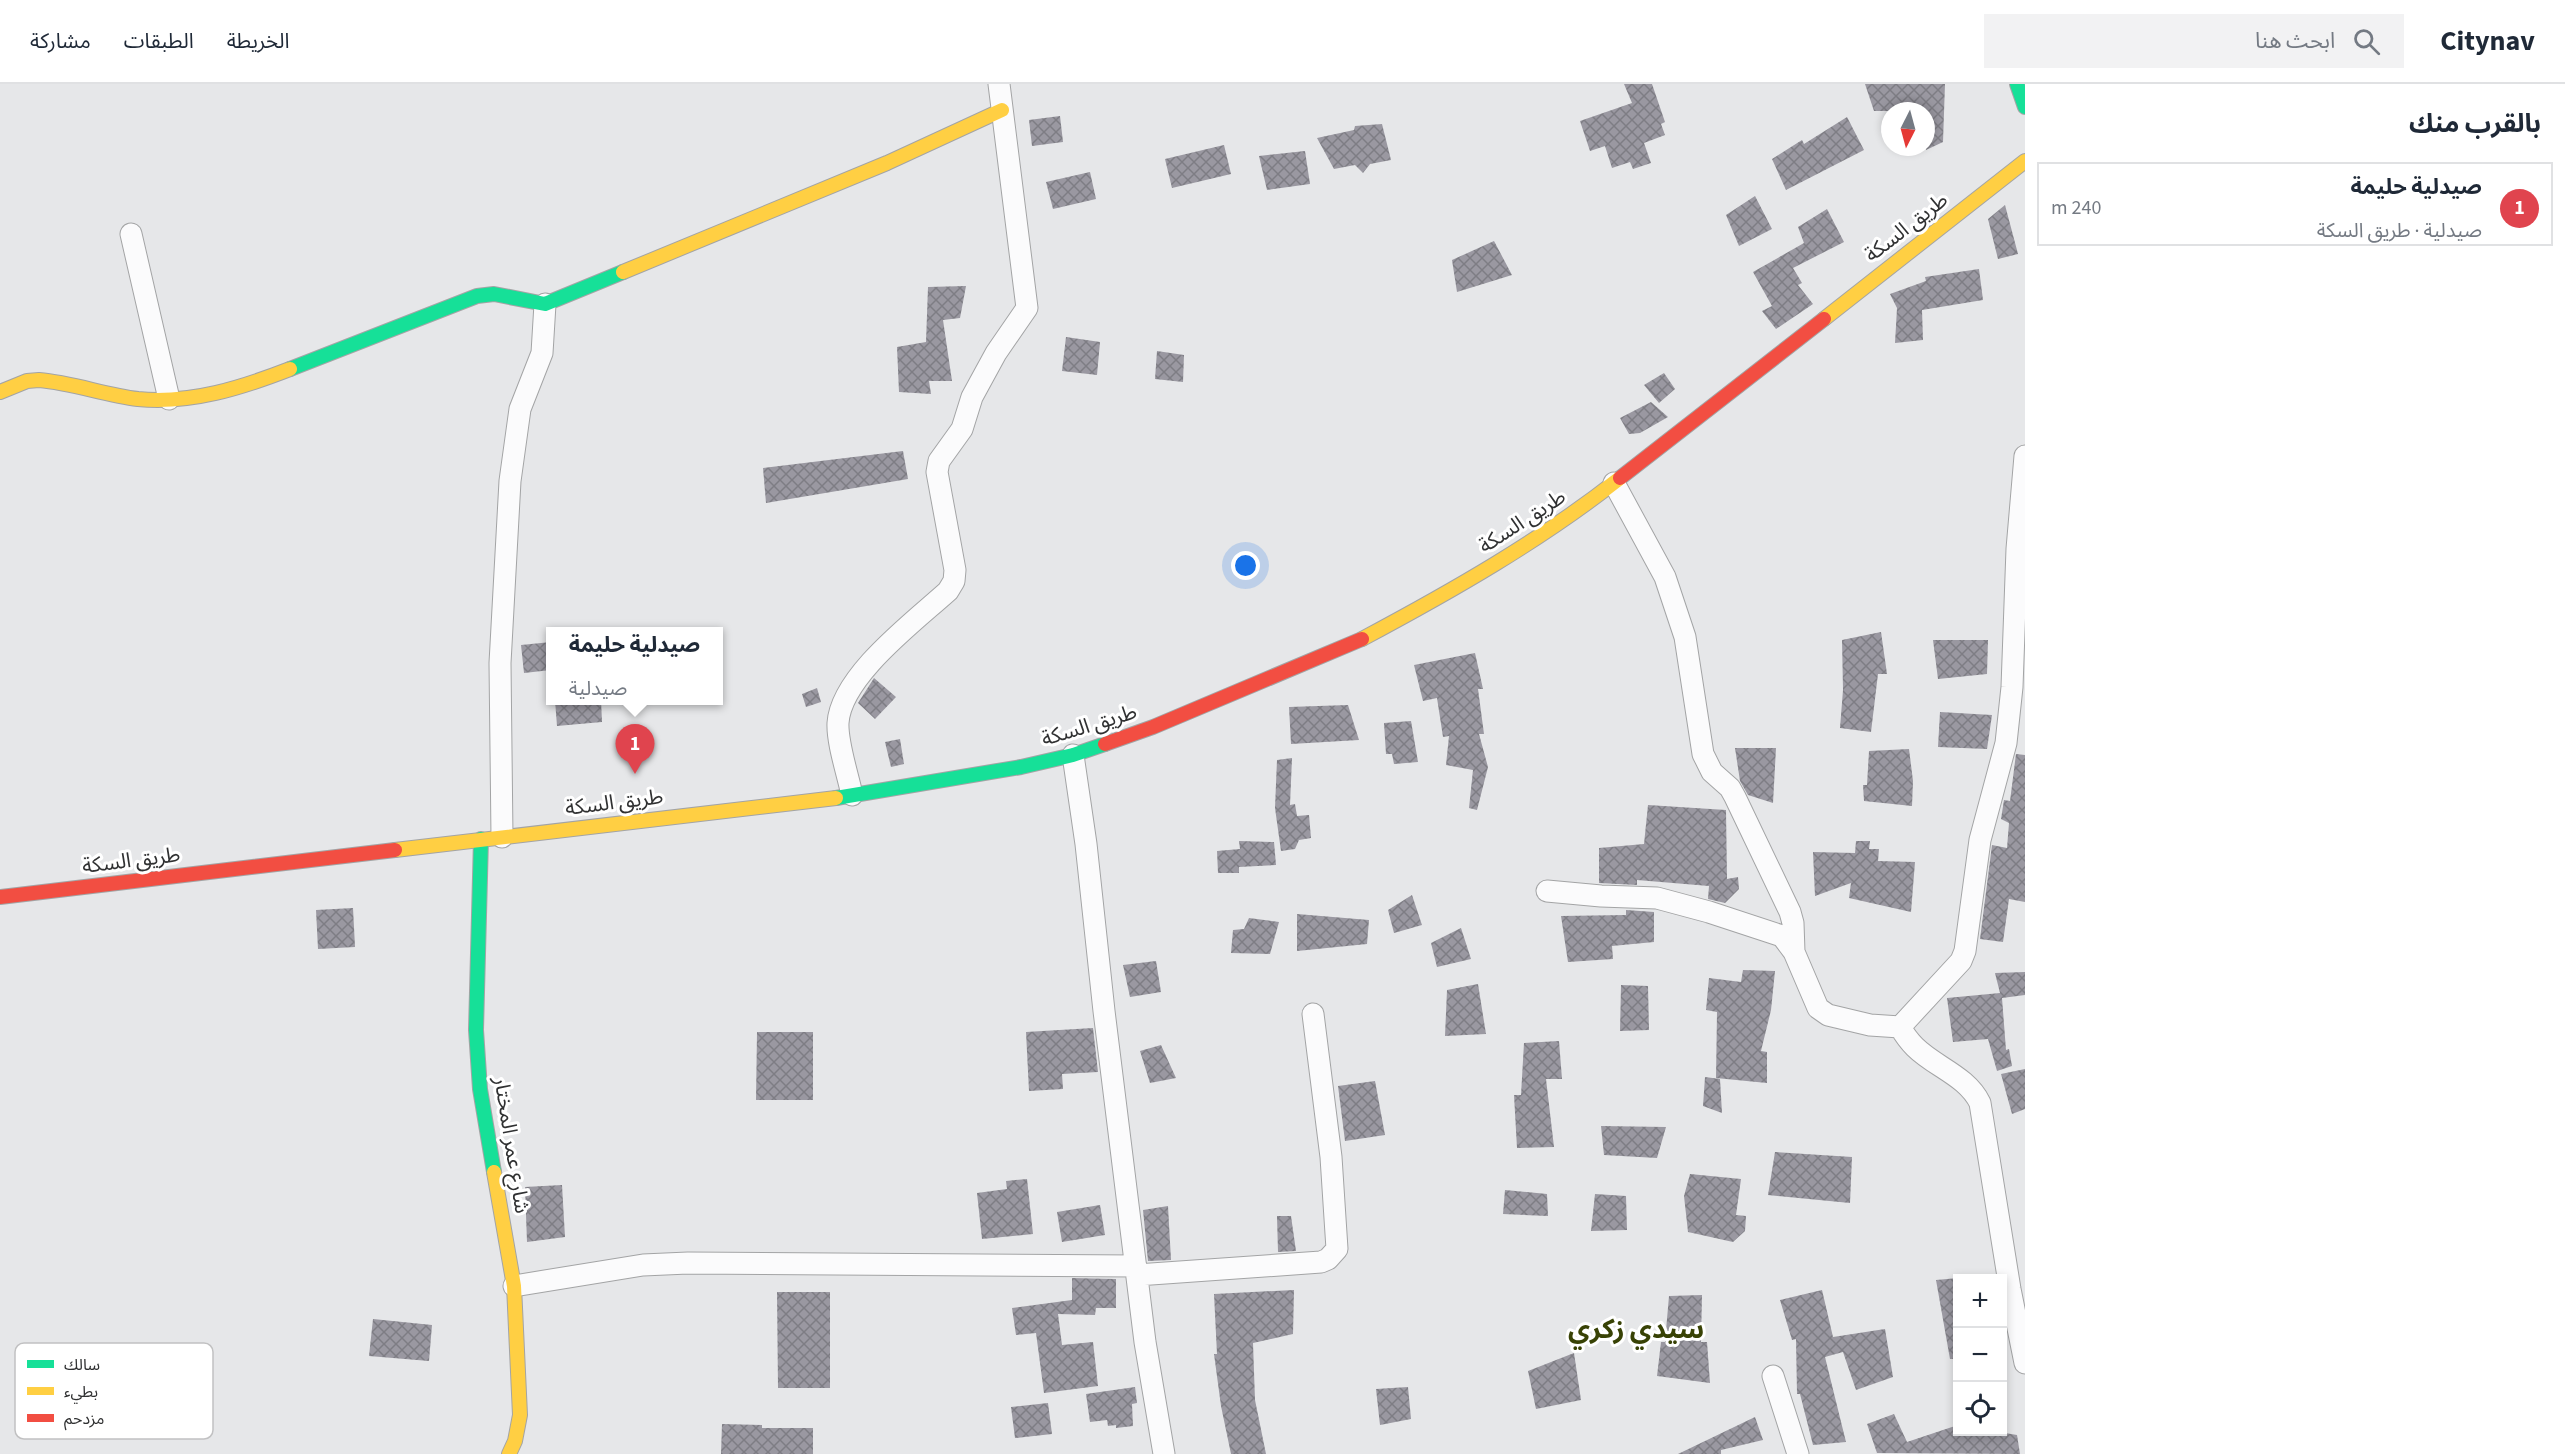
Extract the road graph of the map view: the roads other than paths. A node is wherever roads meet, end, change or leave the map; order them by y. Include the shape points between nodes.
1 (999, 84) edge
2 (2017, 84) edge
3 (2025, 106) edge
4 (1002, 110) junction
5 (2025, 160) edge
6 (131, 234) dead end
7 (545, 304) junction
8 (0, 392) edge
9 (170, 399) junction
10 (2025, 456) edge
11 (1614, 483) junction
12 (1072, 755) junction
13 (852, 795) junction
14 (491, 838) junction
15 (1547, 891) dead end
16 (0, 897) edge
17 (1794, 952) junction
18 (1313, 1014) dead end
19 (1900, 1027) junction
20 (1137, 1271) junction
21 (514, 1286) junction
22 (2025, 1363) edge
23 (1773, 1376) dead end
24 (509, 1454) edge
25 (1164, 1454) edge
26 (1798, 1454) edge

1 - 4 street
2 - 3 main road
4 - 7 main road via 887,163
4 - 13 street via 1027,308 986,370 962,429 939,461 937,472 954,581 948,591 881,651 842,701 838,726
5 - 11 main road, طريق السكة
6 - 9 street
7 - 9 main road via 494,294 477,296 244,387
7 - 14 street via 542,353 520,409 510,481
8 - 9 main road via 39,380 128,398
10 - 19 street via 2006,743 1980,840 1965,951 1961,961
11 - 12 main road, طريق السكة via 1463,585 1362,639 1153,727
11 - 17 street via 1665,577 1685,637 1702,754 1712,772 1735,796 1790,912
12 - 13 main road, طريق السكة
12 - 20 street
13 - 14 main road, طريق السكة
14 - 16 main road, طريق السكة
14 - 21 main road, شارع عمر المختار via 476,1030 480,1089
15 - 17 street via 1657,898 1782,936
17 - 19 street via 1818,1008 1828,1015 1870,1025
18 - 20 street via 1337,1249 1321,1262
19 - 22 street via 1916,1048 1957,1076 1980,1103
20 - 21 street via 688,1263 643,1265
20 - 25 street
21 - 24 main road, شارع عمر المختار via 520,1415
23 - 26 street

